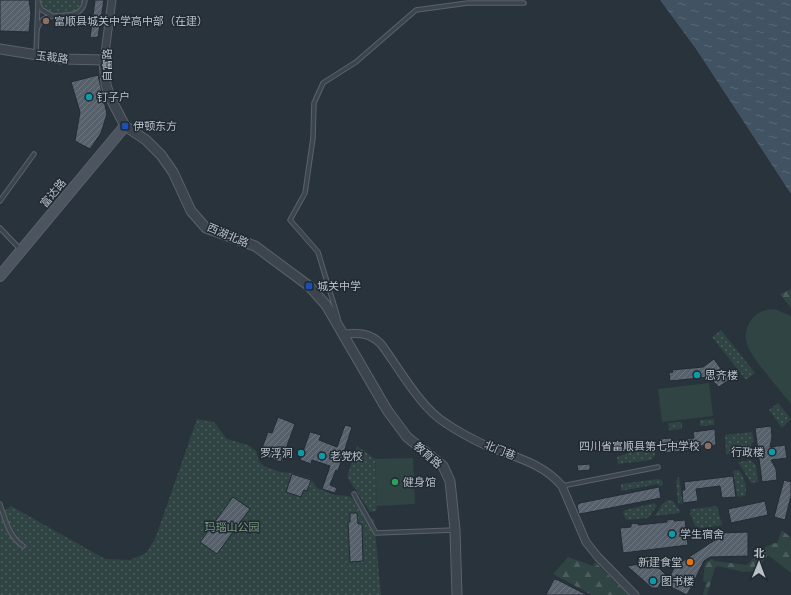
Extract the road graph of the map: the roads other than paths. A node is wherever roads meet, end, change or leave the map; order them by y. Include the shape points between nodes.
1 (38, 0) edge
2 (85, 0) edge
3 (112, 0) edge
4 (524, 3) dead end
5 (52, 15) junction
6 (37, 30) junction
7 (0, 49) edge
8 (36, 55) junction
9 (104, 60) junction
10 (125, 126) junction
11 (34, 154) dead end
12 (0, 201) edge
13 (0, 228) edge
14 (21, 250) junction
15 (0, 276) edge
16 (342, 334) junction
17 (658, 467) dead end
18 (562, 486) junction
19 (354, 494) dead end
20 (0, 504) edge
21 (455, 530) junction
22 (24, 546) dead end
23 (457, 595) edge
24 (635, 595) edge

1 - 5 lane via 42,10
1 - 6 lane
2 - 5 lane via 82,9 74,15
3 - 9 street, 自富路
4 - 16 lane via 468,3 416,10 356,62 323,83 314,103 313,138 305,193 290,220 318,252
5 - 6 lane via 42,19
6 - 8 lane
7 - 8 street, 玉裁路
8 - 9 street, 玉裁路 via 62,59
9 - 10 street, 自富路 via 106,85
10 - 14 main road, 富达路
10 - 16 street, 西湖北路 via 146,140 161,155 173,172 191,211 206,228 255,246 309,286 326,305
11 - 12 lane
13 - 14 lane
14 - 15 main road, 富达路
16 - 18 street, 北门巷 via 362,333 373,336 426,408 445,424 486,446 547,471
16 - 21 street, 教育路 via 387,410 407,437 443,466 450,481
17 - 18 lane
18 - 24 street, 北门巷 via 586,542
19 - 21 lane via 376,533
20 - 22 lane via 14,538
21 - 23 street, 教育路

